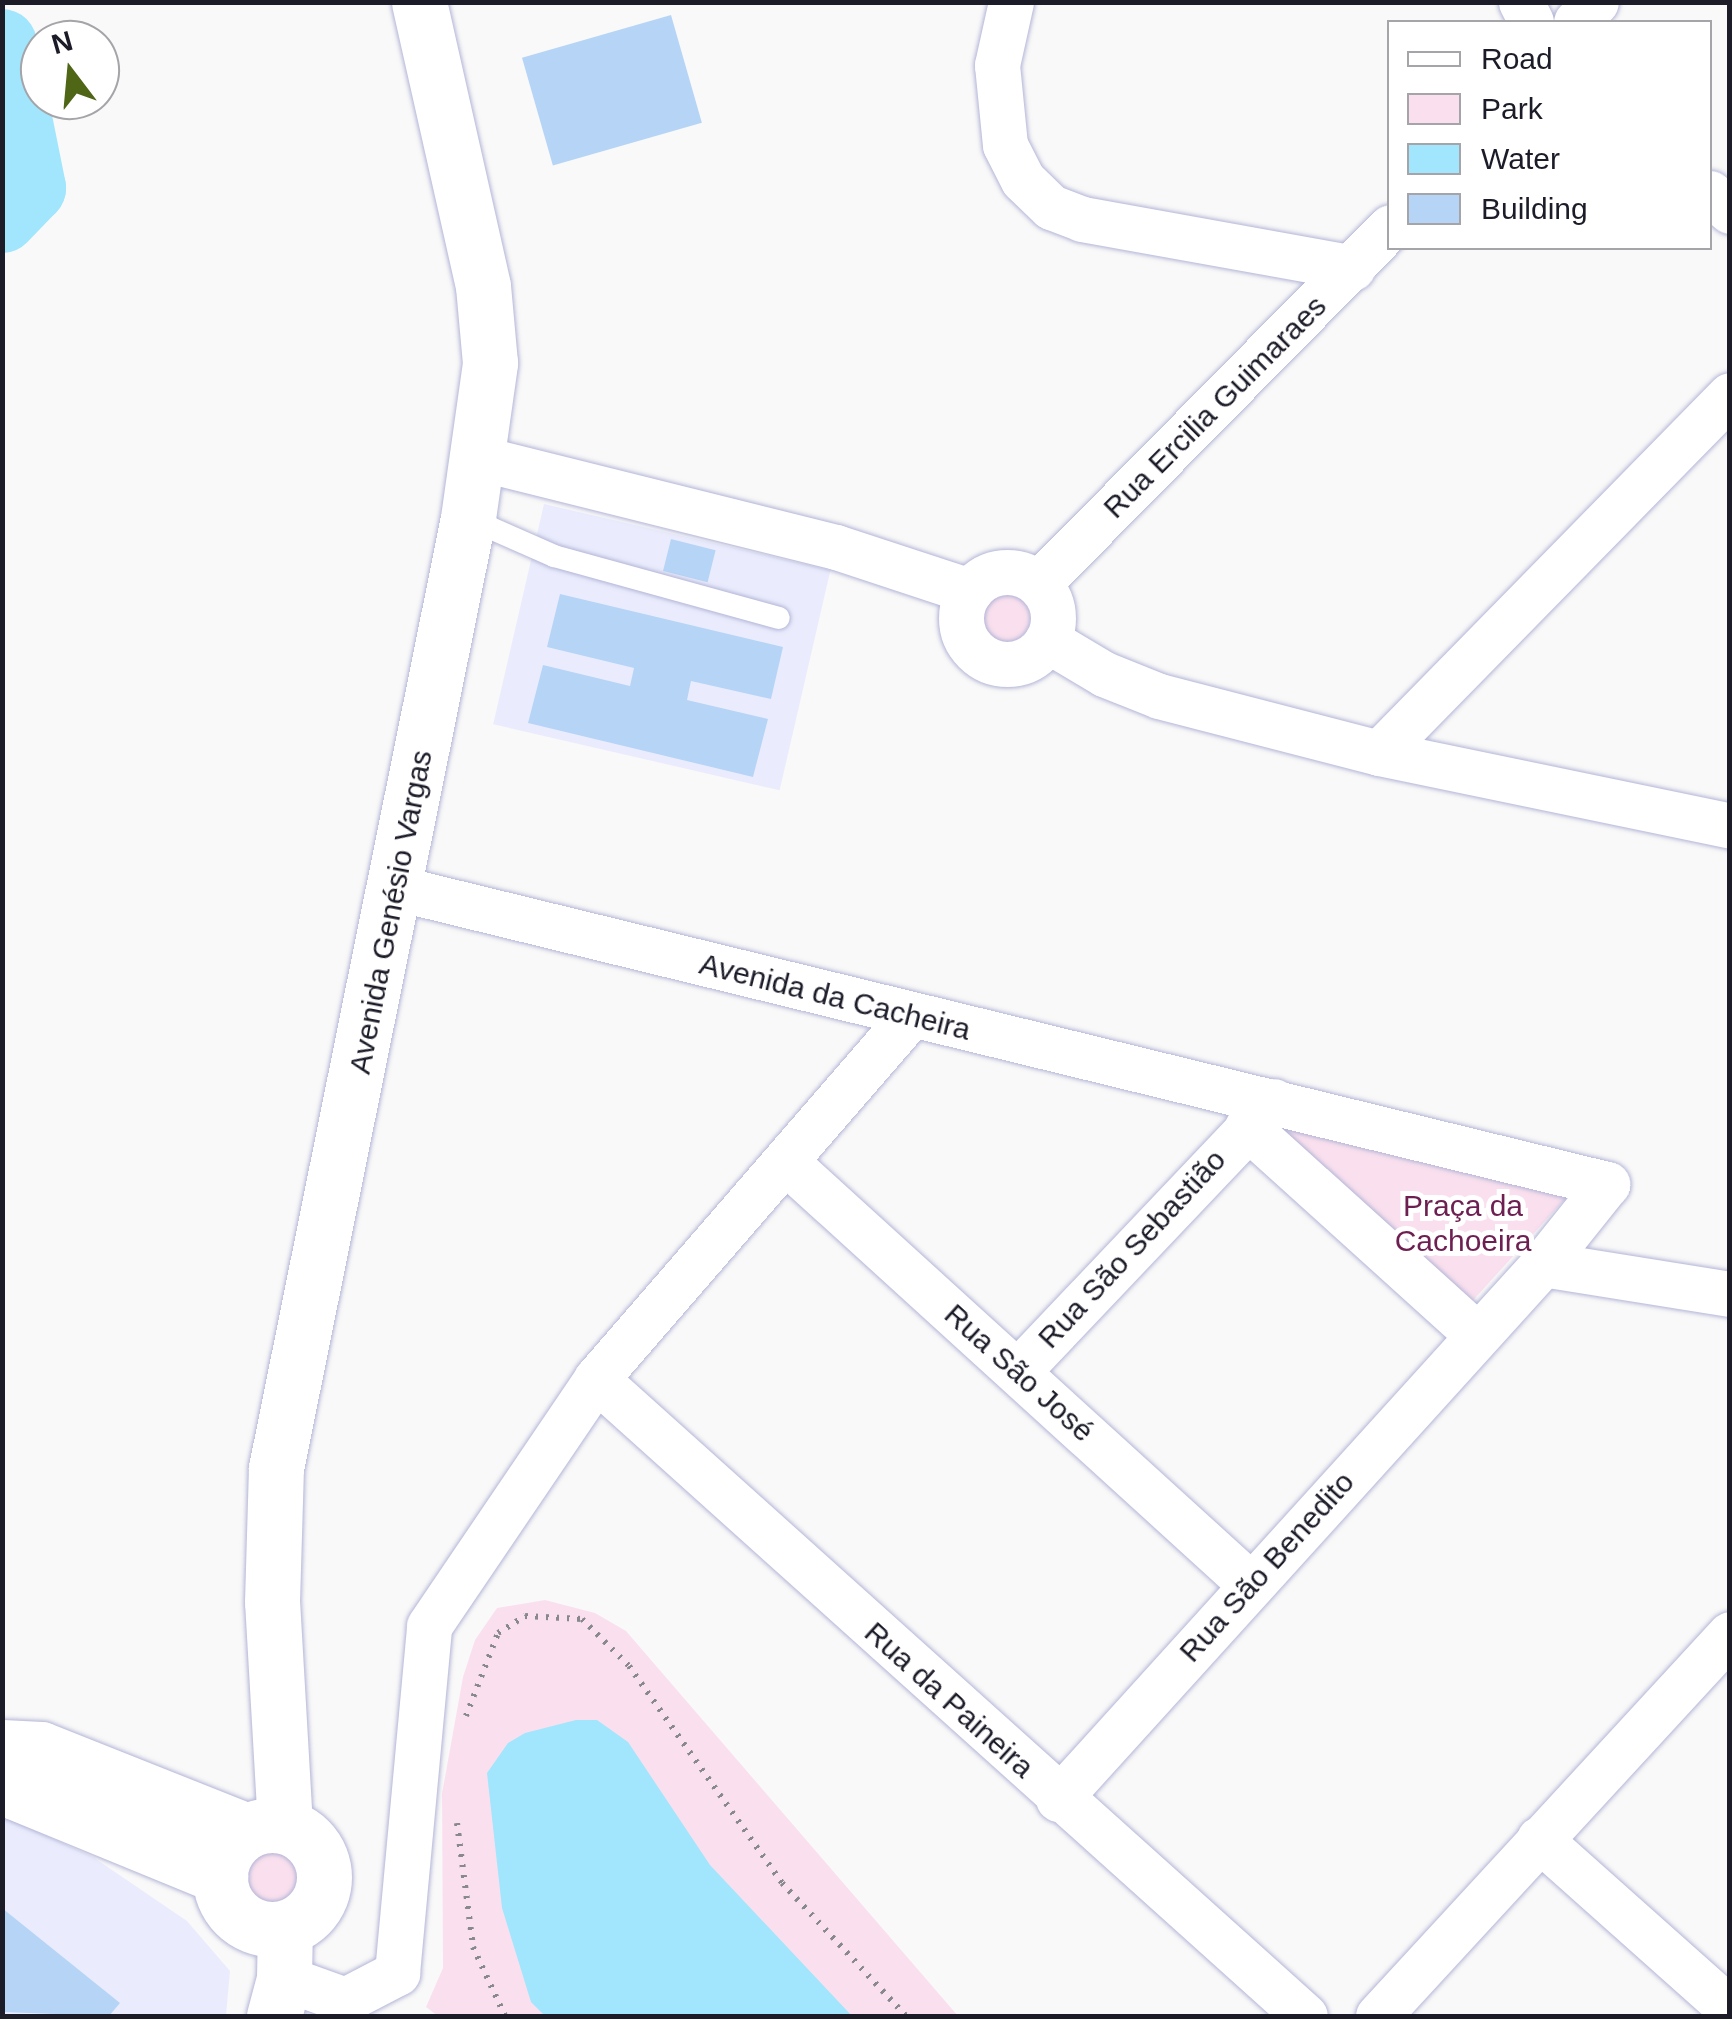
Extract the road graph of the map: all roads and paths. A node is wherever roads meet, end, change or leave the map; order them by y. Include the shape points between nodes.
1 (418, 2) edge
2 (1011, 2) edge
3 (1596, 2) edge
4 (1578, 20) edge
5 (1387, 230) edge
6 (1353, 268) junction
7 (1730, 395) edge
8 (478, 458) junction
9 (468, 518) junction
10 (1038, 584) junction
11 (970, 591) junction
12 (779, 618) dead end
13 (1047, 640) junction
14 (1379, 753) junction
15 (1730, 826) edge
16 (397, 888) junction
17 (910, 1017) junction
18 (1260, 1114) junction
19 (786, 1162) junction
20 (1543, 1264) junction
21 (1730, 1294) edge
22 (1476, 1334) junction
23 (1018, 1371) junction
24 (596, 1379) junction
25 (1251, 1585) junction
26 (1730, 1634) edge
27 (465, 1729) dead end
28 (2, 1747) edge
29 (2, 1781) edge
30 (1058, 1799) junction
31 (457, 1818) dead end
32 (1539, 1840) junction
33 (250, 1844) junction
34 (281, 1974) edge
35 (1730, 2010) edge
36 (505, 2016) edge
37 (906, 2016) edge
38 (1306, 2016) edge
39 (1378, 2016) edge

1 - 8 street, Avenida Genésio Vargas via 483,286 490,363
2 - 6 street via 997,66 1005,145 1023,180 1051,207 1082,219
3 - 4 street
5 - 6 street, Rua Ercilia Guimaraes
6 - 10 street, Rua Ercilia Guimaraes
7 - 14 street
8 - 9 street, Avenida Genésio Vargas
8 - 11 street via 836,547
9 - 12 lane via 554,556
9 - 16 street, Avenida Genésio Vargas
10 - 11 street via 1010,572 981,580
10 - 13 street via 1052,610
11 - 13 street via 962,606 965,638 990,660 1022,661
13 - 14 street via 1104,674 1160,696
14 - 15 street
16 - 17 street, Avenida da Cacheira
16 - 33 street, Avenida Genésio Vargas via 276,1468 272,1602
17 - 18 street, Avenida da Cacheira
17 - 19 street
18 - 20 street via 1607,1184
18 - 22 street
18 - 23 street, Rua São Sebastião
19 - 23 street, Rua São José
19 - 24 street
20 - 21 street
20 - 22 street
22 - 25 street, Rua São Benedito
23 - 25 street, Rua São José
24 - 30 street, Rua da Paineira
24 - 34 street via 429,1626 397,1974 345,2000
25 - 30 street, Rua São Benedito
26 - 32 street
27 - 37 path via 478,1674 498,1633 525,1616 582,1620 629,1666 782,1883
28 - 33 street via 41,1749
29 - 33 street via 16,1792
30 - 38 street, Rua da Paineira
31 - 36 path via 473,1947
32 - 35 street
32 - 39 street
33 - 34 street via 236,1915 267,1929
33 - 34 street via 314,1844 325,1876

